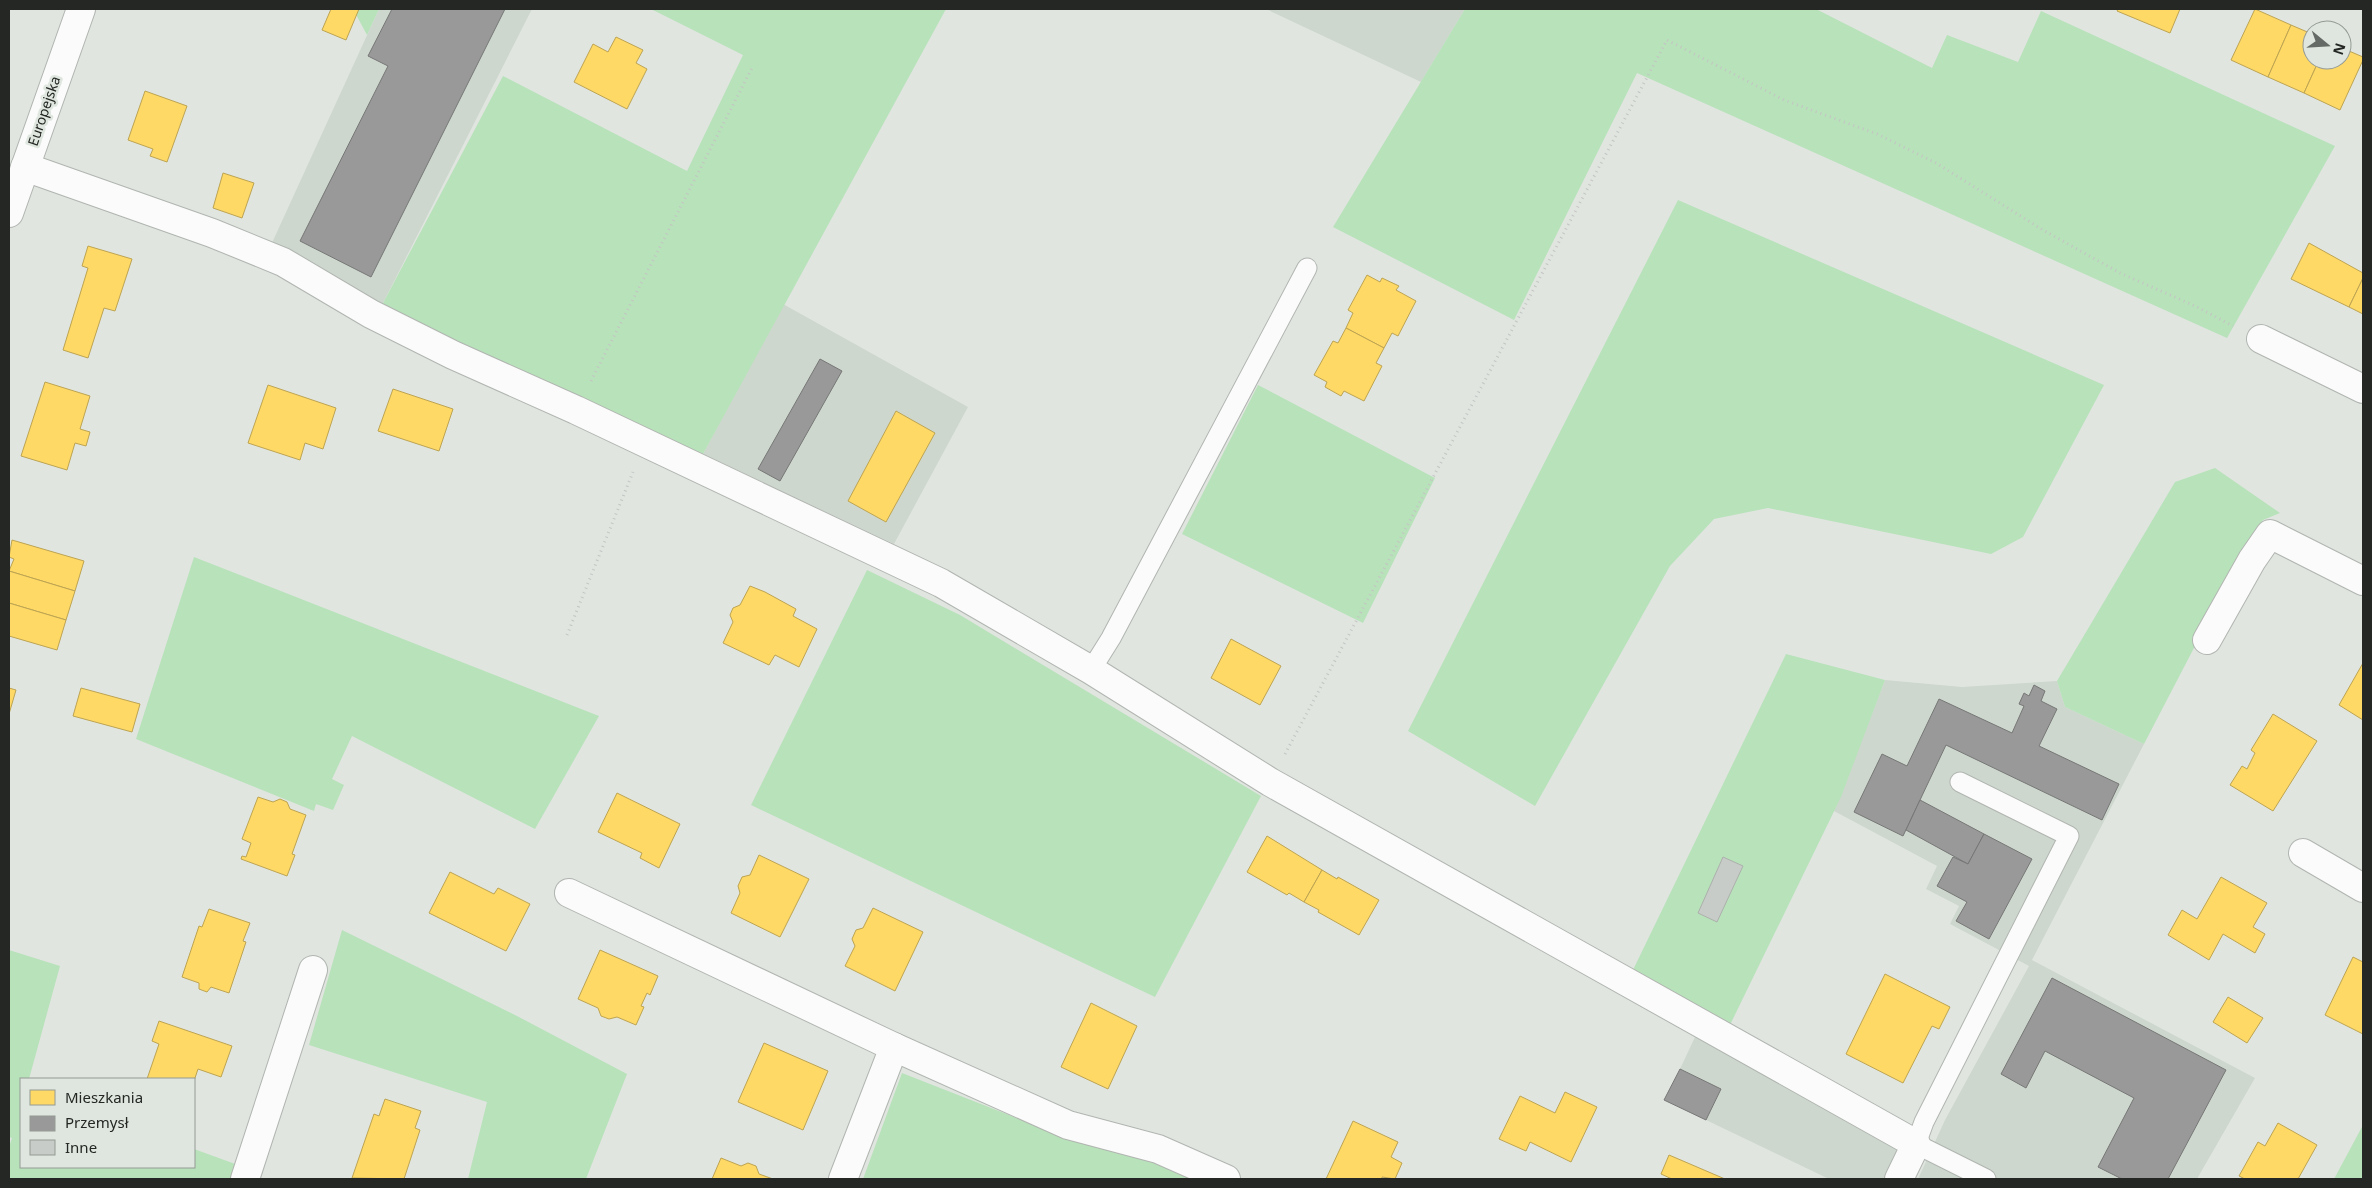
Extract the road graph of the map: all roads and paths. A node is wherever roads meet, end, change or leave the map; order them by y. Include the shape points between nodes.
1 (81, 9) edge
2 (753, 66) dead end
3 (25, 167) junction
4 (9, 213) edge
5 (1308, 268) dead end
6 (2261, 339) joint
7 (2363, 389) edge
8 (576, 410) junction
9 (645, 444) junction
10 (2363, 581) edge
11 (567, 635) dead end
12 (2207, 640) dead end
13 (1091, 670) junction
14 (1270, 782) junction
15 (1960, 782) dead end
16 (2303, 853) dead end
17 (2363, 888) edge
18 (569, 893) dead end
19 (313, 970) dead end
20 (894, 1046) junction
21 (1916, 1144) junction
22 (245, 1179) edge
23 (843, 1179) edge
24 (1226, 1179) edge
25 (1899, 1179) edge
26 (1986, 1179) edge

1 - 3 street, Europejska
2 - 8 path
3 - 4 street, Europejska
3 - 8 street via 212,233 283,262 395,326
5 - 13 lane via 1112,638
6 - 7 street
6 - 14 path via 2120,273 2043,230 1936,163 1877,134 1784,100 1667,40
8 - 9 street
9 - 11 path
9 - 13 street via 941,583
10 - 12 street via 2270,534
13 - 14 street
14 - 21 street
15 - 21 lane via 2069,836 1924,1122
16 - 17 street
18 - 20 street
19 - 22 street
20 - 23 street
20 - 24 street via 1068,1125 1158,1149
21 - 25 street
21 - 26 lane

